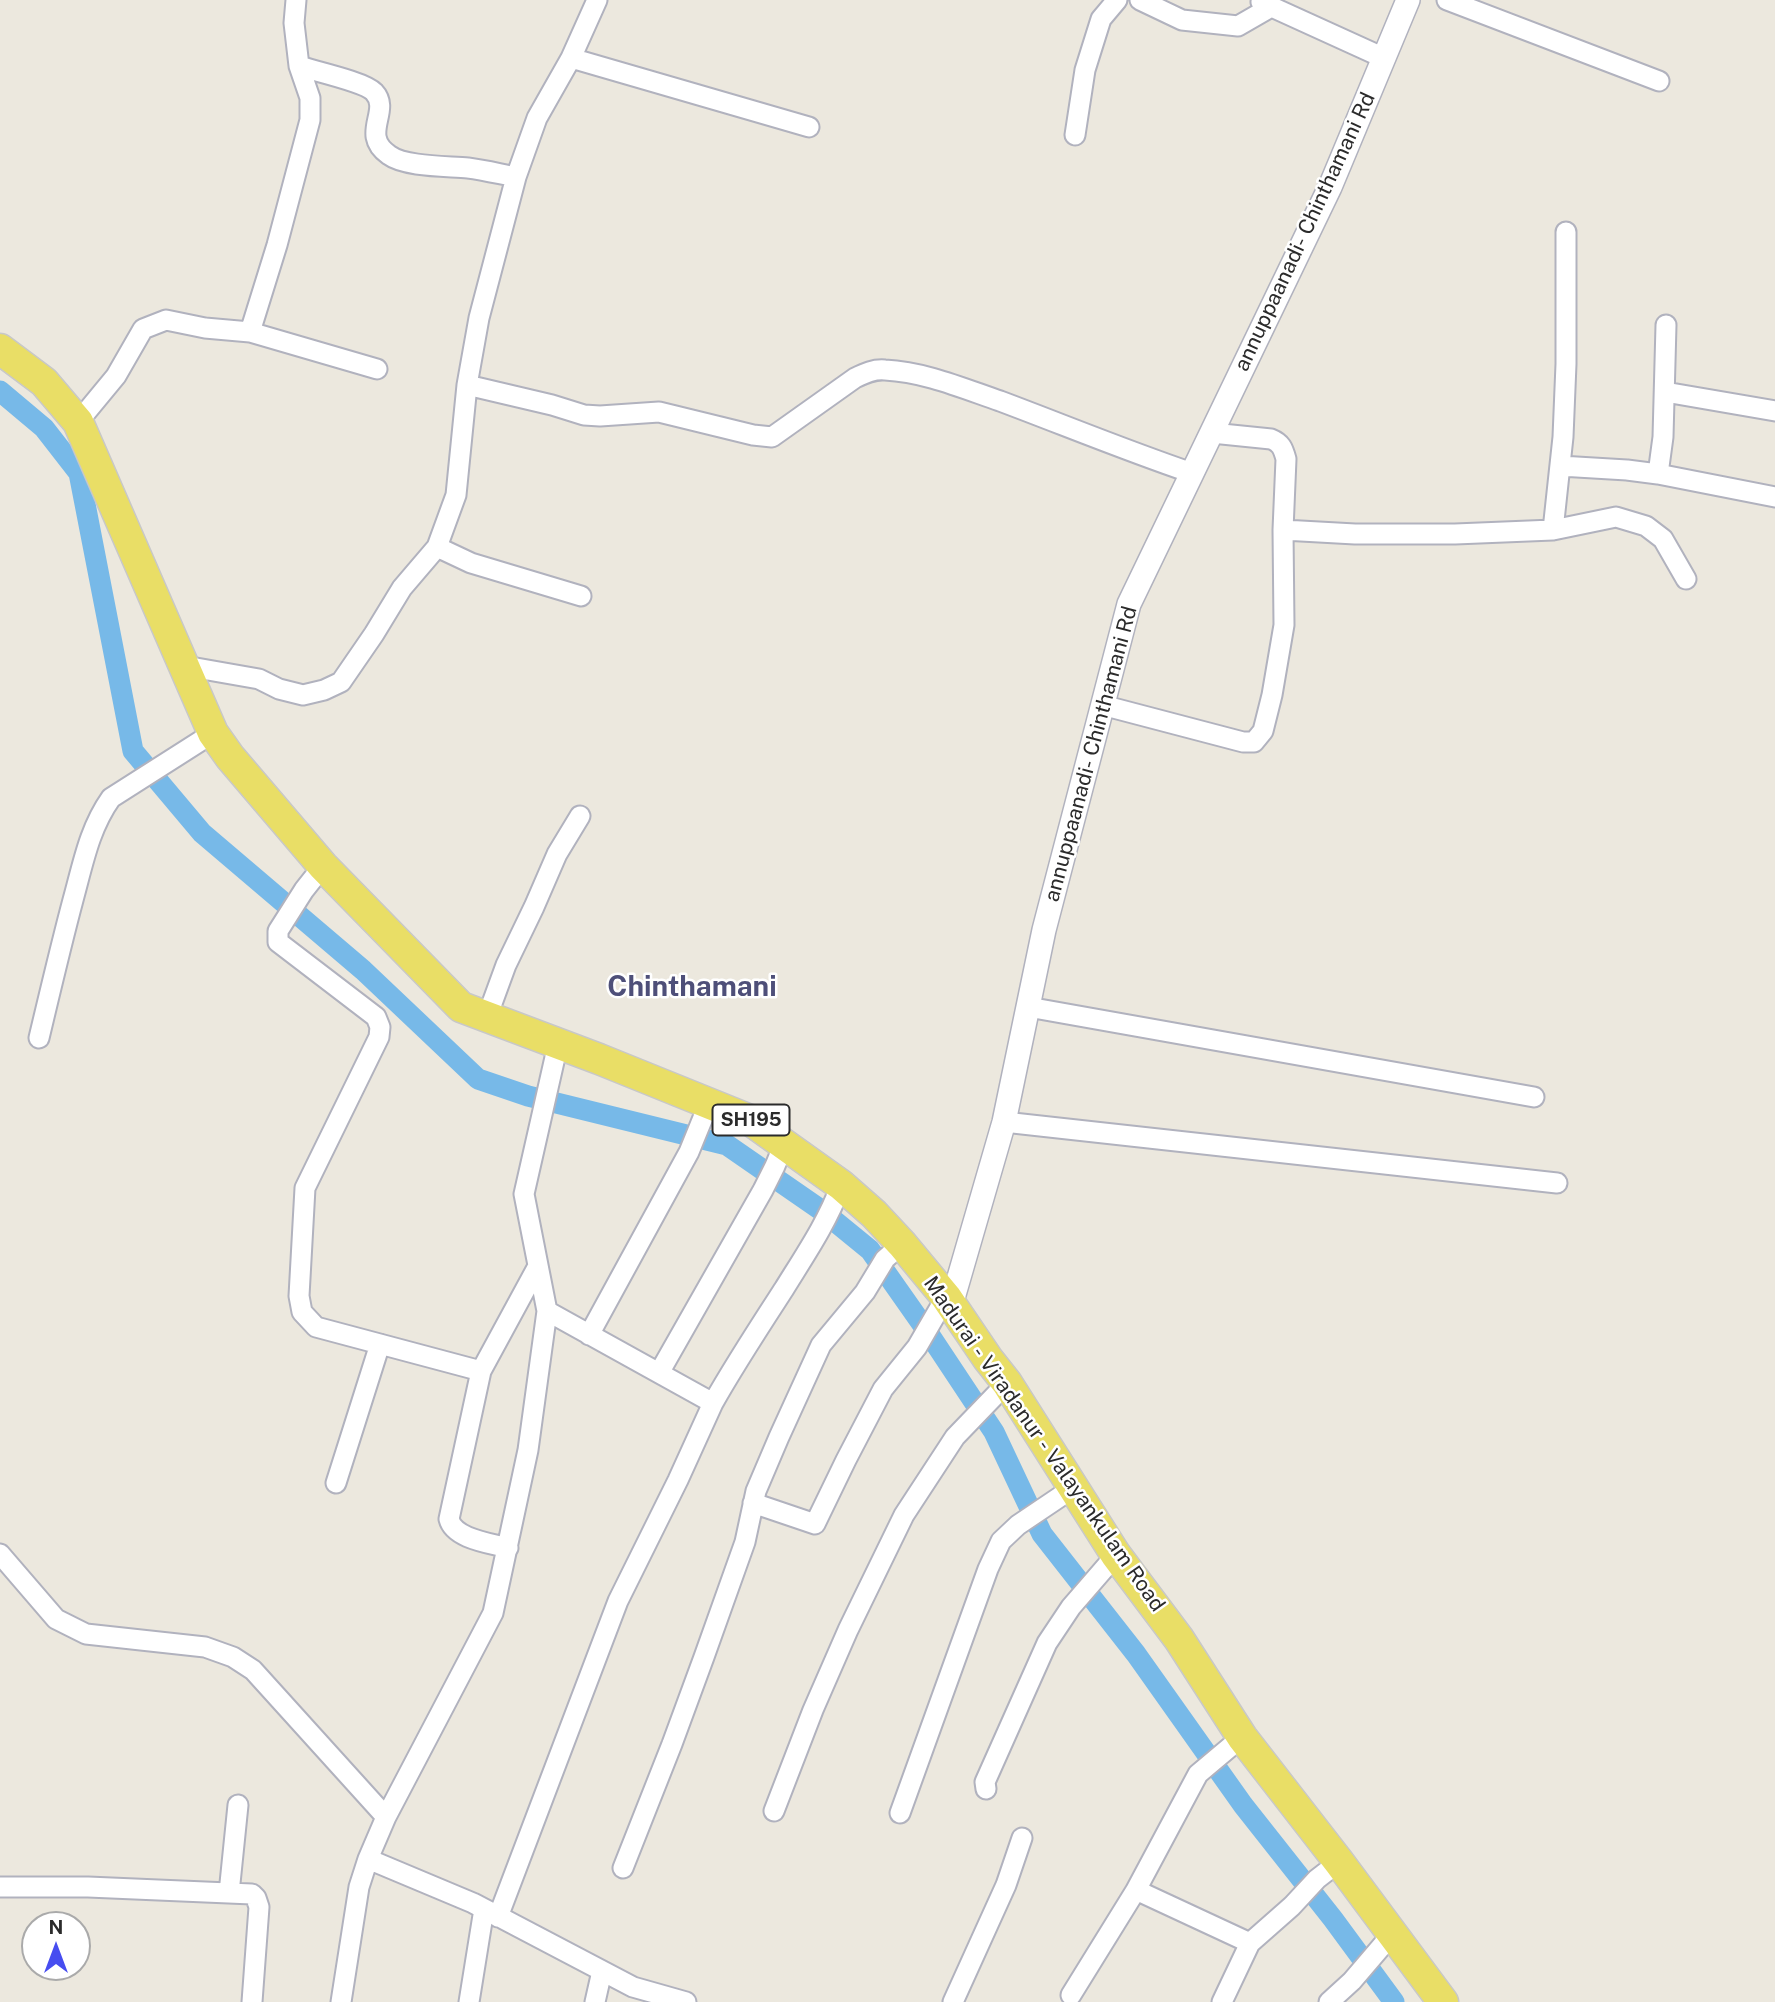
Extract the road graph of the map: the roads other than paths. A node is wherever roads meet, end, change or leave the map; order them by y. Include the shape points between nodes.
1 (296, 0) edge
2 (597, 0) edge
3 (1117, 0) edge
4 (1140, 0) edge
5 (1408, 0) edge
6 (1447, 0) edge
7 (1264, 3) edge
8 (571, 58) junction
9 (1384, 58) junction
10 (299, 66) junction
11 (1659, 81) dead end
12 (809, 127) dead end
13 (1074, 135) dead end
14 (516, 177) junction
15 (1566, 232) dead end
16 (1666, 325) dead end
17 (250, 332) junction
18 (0, 349) edge
19 (377, 369) dead end
20 (467, 385) junction
21 (1665, 392) junction
22 (1775, 411) edge
23 (78, 422) junction
24 (1212, 433) junction
25 (1560, 466) junction
26 (1192, 473) junction
27 (1658, 474) junction
28 (1775, 498) edge
29 (1283, 530) junction
30 (1553, 530) junction
31 (438, 547) junction
32 (1686, 579) dead end
33 (581, 596) dead end
34 (185, 666) junction
35 (1102, 705) junction
36 (202, 739) junction
37 (580, 816) dead end
38 (323, 866) junction
39 (1028, 1007) junction
40 (487, 1017) junction
41 (39, 1038) dead end
42 (558, 1044) junction
43 (1534, 1097) dead end
44 (705, 1114) junction
45 (1004, 1122) junction
46 (780, 1155) junction
47 (1558, 1183) dead end
48 (837, 1195) junction
49 (894, 1251) junction
50 (538, 1266) junction
51 (944, 1307) junction
52 (547, 1311) junction
53 (589, 1335) junction
54 (380, 1344) junction
55 (481, 1371) junction
56 (659, 1373) junction
57 (1001, 1389) junction
58 (713, 1403) junction
59 (336, 1483) dead end
60 (1073, 1488) junction
61 (753, 1503) junction
62 (508, 1548) junction
63 (0, 1554) edge
64 (1116, 1555) junction
65 (1242, 1738) junction
66 (986, 1789) dead end
67 (238, 1805) dead end
68 (774, 1811) dead end
69 (900, 1813) dead end
70 (386, 1817) junction
71 (1022, 1838) dead end
72 (368, 1859) junction
73 (623, 1868) dead end
74 (1328, 1871) junction
75 (0, 1887) edge
76 (1136, 1890) junction
77 (229, 1893) junction
78 (491, 1913) junction
79 (1250, 1942) junction
80 (1384, 1943) junction
81 (602, 1971) junction
82 (1071, 1995) dead end
83 (252, 2002) edge
84 (341, 2002) edge
85 (469, 2002) edge
86 (595, 2002) edge
87 (686, 2002) edge
88 (953, 2002) edge
89 (1222, 2002) edge
90 (1329, 2002) edge
91 (1443, 2002) edge

1 - 10 street
2 - 8 street
3 - 13 street via 1101,19
4 - 7 street via 1182,20 1238,26
5 - 9 street, annuppaanadi- Chinthamani Rd
6 - 11 street
7 - 9 street
8 - 12 street
8 - 14 street via 537,118
9 - 24 street, annuppaanadi- Chinthamani Rd via 1330,187
10 - 14 street via 375,93 380,104 375,133 378,145 391,157
10 - 17 street via 310,98 310,120
14 - 20 street via 479,317
15 - 25 street
16 - 21 street
17 - 19 street
17 - 23 street via 166,320 143,329 116,376
18 - 23 main road, Madurai - Viradanur - Valayankulam Road / SH195 via 44,382
20 - 26 street via 584,415 659,412 772,436 855,378 884,370 935,378
20 - 31 street via 456,495
21 - 22 street
21 - 27 street
23 - 34 main road, Madurai - Viradanur - Valayankulam Road / SH195
24 - 26 street, annuppaanadi- Chinthamani Rd
24 - 29 street via 1270,439 1284,449
25 - 27 street
25 - 30 street
26 - 35 street, annuppaanadi- Chinthamani Rd via 1129,604
27 - 28 street
29 - 30 street via 1355,534
29 - 35 street via 1284,625 1263,731 1254,742 1243,743
30 - 32 street via 1616,517 1646,526 1663,539
31 - 33 street via 471,563
31 - 34 street via 402,588 341,682 324,690 303,695 259,679
34 - 36 main road, Madurai - Viradanur - Valayankulam Road / SH195
35 - 39 street, annuppaanadi- Chinthamani Rd
36 - 38 main road, Madurai - Viradanur - Valayankulam Road / SH195 via 230,757
36 - 41 street via 111,798 101,813 91,833
37 - 40 street via 557,854
38 - 40 main road, Madurai - Viradanur - Valayankulam Road / SH195 via 461,1007
38 - 54 street via 278,931 278,942 376,1017 380,1027 305,1188 299,1296 302,1312 316,1327
39 - 43 street
39 - 45 street, annuppaanadi- Chinthamani Rd
40 - 42 main road, Madurai - Viradanur - Valayankulam Road / SH195
42 - 44 main road, Madurai - Viradanur - Valayankulam Road / SH195
42 - 50 street via 524,1194
44 - 46 main road, Madurai - Viradanur - Valayankulam Road / SH195 via 750,1119
44 - 53 street via 690,1152
45 - 47 street
45 - 51 street, annuppaanadi- Chinthamani Rd
46 - 48 main road, Madurai - Viradanur - Valayankulam Road / SH195
46 - 56 street
48 - 49 main road, Madurai - Viradanur - Valayankulam Road / SH195 via 874,1214
48 - 58 street via 818,1236
49 - 51 main road, Madurai - Viradanur - Valayankulam Road / SH195
49 - 61 street via 821,1345
50 - 52 street
50 - 55 street
51 - 57 main road, Madurai - Viradanur - Valayankulam Road / SH195 via 988,1359
51 - 61 street via 883,1389 816,1524
52 - 53 street
52 - 62 street via 528,1450
53 - 56 street
54 - 55 street
54 - 59 street
55 - 62 street via 449,1519 460,1534
56 - 58 street
57 - 60 main road, Madurai - Viradanur - Valayankulam Road / SH195
57 - 68 street via 955,1437 904,1515 848,1630
58 - 78 street via 618,1601
60 - 64 main road, Madurai - Viradanur - Valayankulam Road / SH195
60 - 69 street via 1002,1541
61 - 73 street via 745,1542
62 - 70 street via 493,1613
63 - 70 street via 56,1619 86,1634 205,1647 253,1670
64 - 65 main road, Madurai - Viradanur - Valayankulam Road / SH195 via 1180,1639
64 - 66 street via 1047,1643 985,1782
65 - 74 main road, Madurai - Viradanur - Valayankulam Road / SH195
65 - 76 street via 1198,1774
67 - 77 street
70 - 72 street
71 - 88 street
72 - 78 street
72 - 84 street via 359,1886
74 - 79 street
74 - 80 main road, Madurai - Viradanur - Valayankulam Road / SH195
75 - 77 street
76 - 79 street
76 - 82 street
77 - 83 street via 252,1894 260,1907
78 - 81 street
78 - 85 street
79 - 89 street
80 - 90 street
80 - 91 main road, Madurai - Viradanur - Valayankulam Road / SH195
81 - 86 street
81 - 87 street via 633,1987

